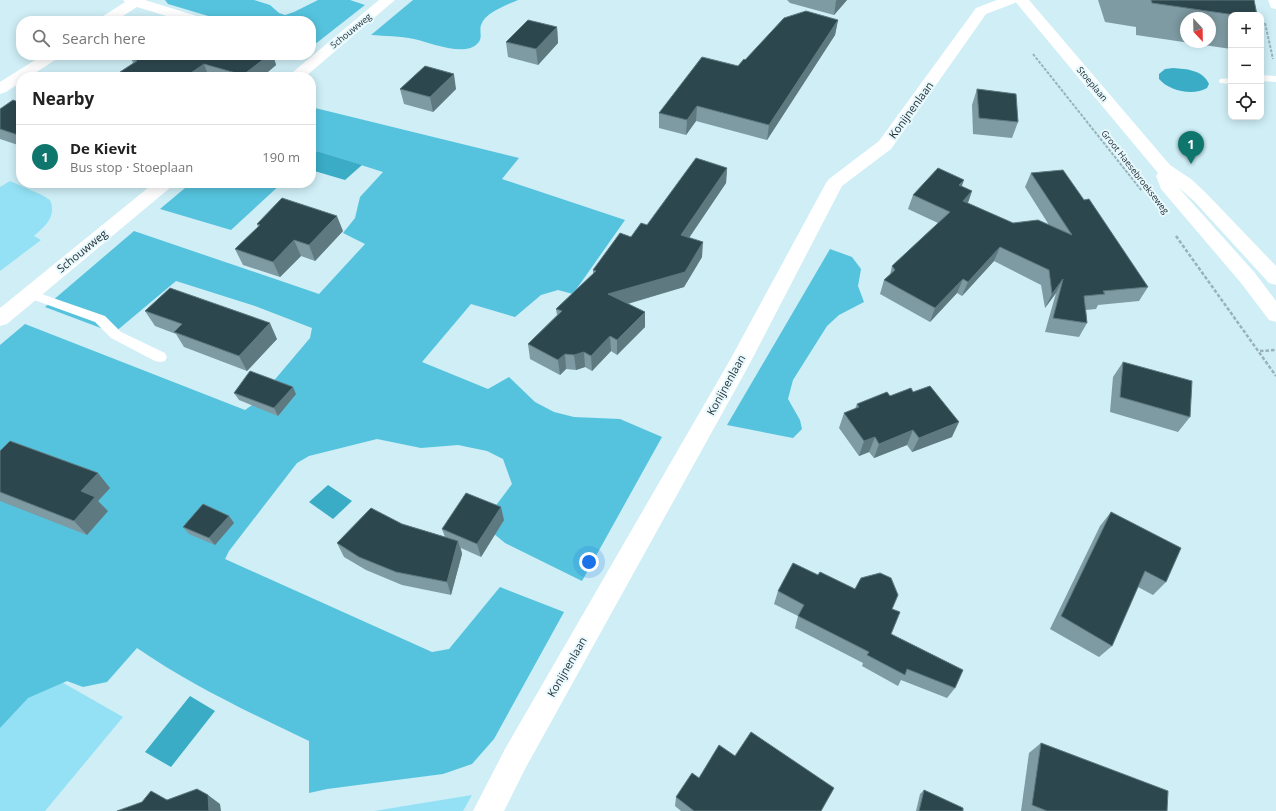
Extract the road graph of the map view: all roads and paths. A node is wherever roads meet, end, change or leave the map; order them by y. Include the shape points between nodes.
1 (388, 0) edge
2 (1010, 0) edge
3 (1021, 0) edge
4 (1275, 0) edge
5 (134, 1) edge
6 (1276, 5) edge
7 (112, 16) edge
8 (182, 16) edge
9 (1265, 21) dead end
10 (1030, 49) dead end
11 (316, 54) edge
12 (45, 60) edge
13 (310, 60) edge
14 (1274, 64) dead end
15 (26, 72) edge
16 (299, 72) edge
17 (1264, 78) edge
18 (16, 79) edge
19 (1276, 79) edge
20 (0, 89) edge
21 (1164, 168) junction
22 (159, 188) edge
23 (1142, 191) dead end
24 (1174, 234) dead end
25 (1276, 278) edge
26 (30, 294) junction
27 (1276, 315) edge
28 (0, 319) edge
29 (1276, 350) edge
30 (1259, 351) junction
31 (160, 357) dead end
32 (1276, 376) edge
33 (488, 811) edge

1 - 11 street, Schouwweg
2 - 33 street, Konijnenlaan via 981,11 885,145 835,183 738,365
3 - 21 street, Stoeplaan
4 - 6 street
5 - 7 street
5 - 8 street
9 - 14 path
10 - 23 path, Groot Haesebroekseweg
12 - 15 street
13 - 16 street, Schouwweg
17 - 19 lane
18 - 20 street
21 - 25 street, Stoeplaan via 1185,183
21 - 27 street, Stoeplaan via 1168,185 1248,278
22 - 26 street, Schouwweg
24 - 30 path
26 - 28 street, Schouwweg
26 - 31 lane via 100,319 116,335
29 - 30 path
30 - 32 path

